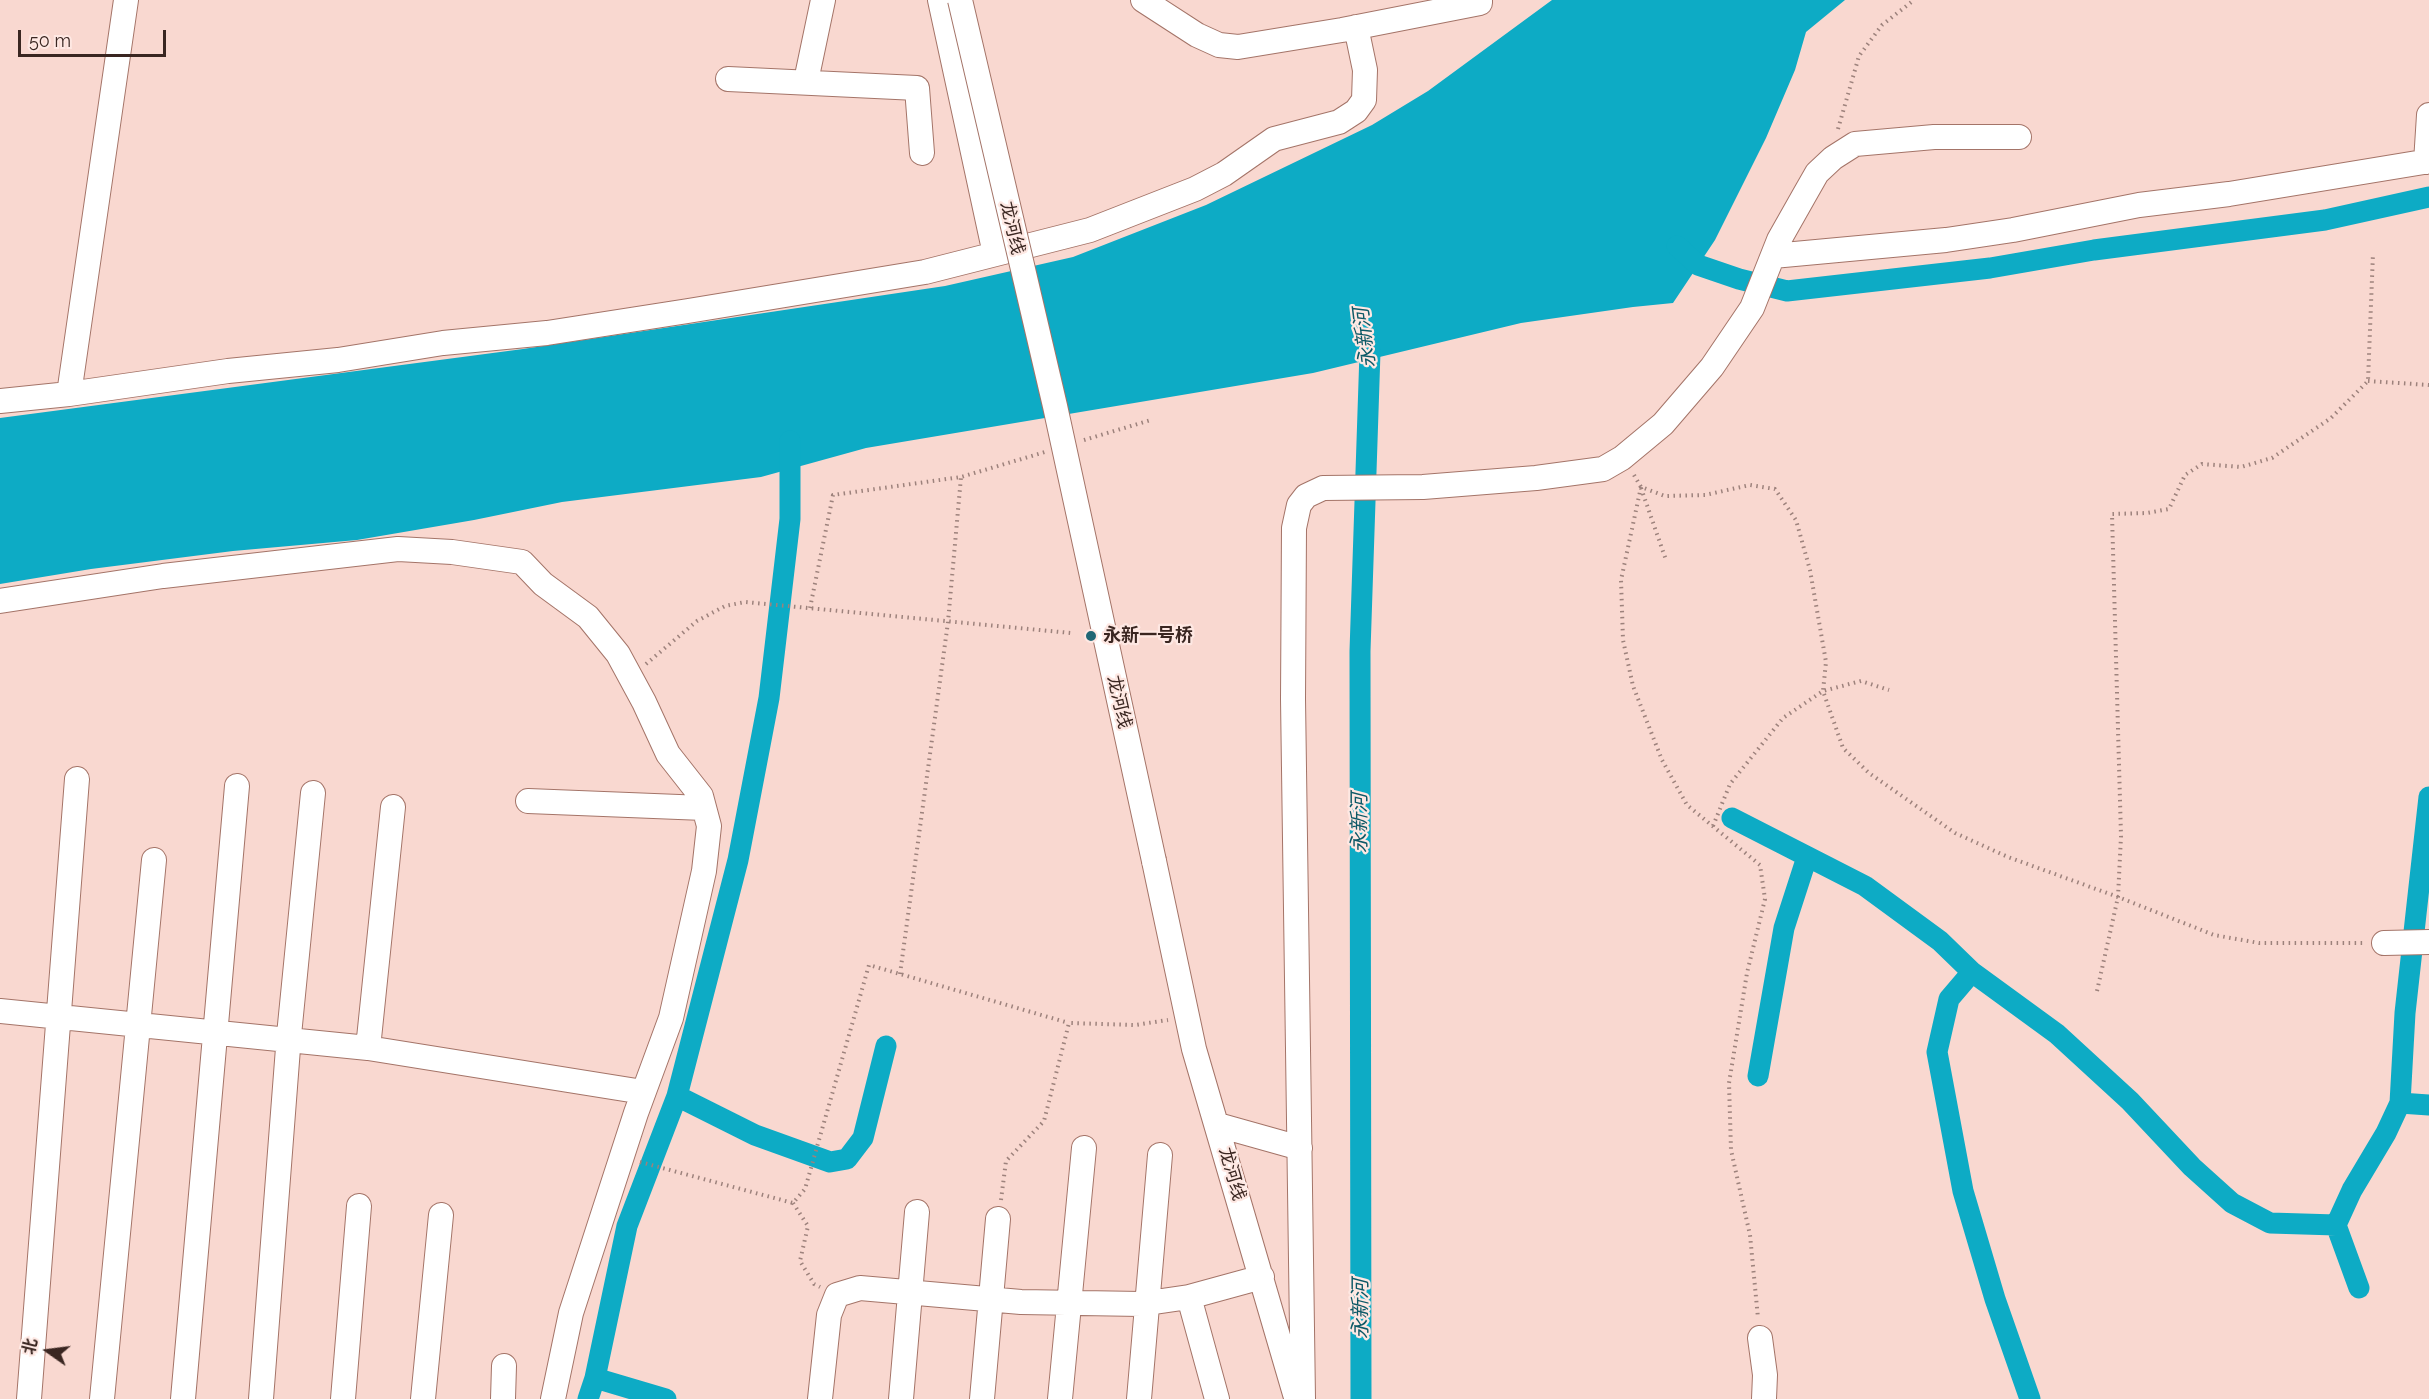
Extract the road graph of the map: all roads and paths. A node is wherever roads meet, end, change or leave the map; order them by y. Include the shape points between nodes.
1 (126, 0) edge
2 (823, 0) edge
3 (940, 0) edge
4 (960, 0) edge
5 (1480, 0) edge
6 (1914, 0) edge
7 (1152, 3) edge
8 (1356, 27) junction
9 (728, 79) dead end
10 (806, 81) junction
11 (2429, 115) edge
12 (2019, 137) dead end
13 (922, 153) dead end
14 (1833, 158) junction
15 (2428, 162) edge
16 (2373, 253) dead end
17 (995, 254) junction
18 (1771, 259) junction
19 (2368, 381) junction
20 (2429, 385) edge
21 (69, 394) junction
22 (0, 401) edge
23 (1151, 420) dead end
24 (1073, 444) dead end
25 (1050, 450) dead end
26 (1622, 458) junction
27 (961, 477) junction
28 (1641, 487) junction
29 (1666, 560) dead end
30 (0, 600) edge
31 (809, 608) junction
32 (948, 622) junction
33 (1071, 633) dead end
34 (627, 669) junction
35 (1889, 690) dead end
36 (1823, 691) junction
37 (77, 779) dead end
38 (237, 786) dead end
39 (314, 793) dead end
40 (528, 801) dead end
41 (393, 807) dead end
42 (704, 808) junction
43 (1713, 826) junction
44 (154, 860) dead end
45 (2118, 897) junction
46 (2429, 942) edge
47 (2384, 943) joint
48 (900, 974) junction
49 (2097, 991) dead end
50 (0, 1011) edge
51 (59, 1017) junction
52 (1187, 1017) junction
53 (1069, 1023) junction
54 (139, 1025) junction
55 (214, 1032) junction
56 (289, 1040) junction
57 (368, 1048) junction
58 (643, 1092) junction
59 (1218, 1125) junction
60 (1084, 1148) dead end
61 (1300, 1148) junction
62 (1160, 1155) dead end
63 (633, 1160) dead end
64 (793, 1203) junction
65 (359, 1206) dead end
66 (917, 1212) dead end
67 (441, 1215) dead end
68 (998, 1219) joint
69 (1262, 1277) junction
70 (910, 1291) junction
71 (837, 1295) junction
72 (1189, 1297) junction
73 (991, 1299) junction
74 (1147, 1303) junction
75 (1069, 1304) junction
76 (1760, 1338) joint
77 (504, 1366) dead end
78 (29, 1399) edge
79 (102, 1399) edge
80 (183, 1399) edge
81 (261, 1399) edge
82 (343, 1399) edge
83 (423, 1399) edge
84 (503, 1399) edge
85 (553, 1399) edge
86 (820, 1399) edge
87 (901, 1399) edge
88 (982, 1399) edge
89 (1060, 1399) edge
90 (1139, 1399) edge
91 (1217, 1399) edge
92 (1297, 1399) edge
93 (1303, 1399) edge
94 (1764, 1399) edge

1 - 21 street
2 - 10 street
3 - 17 street
4 - 52 street, 龙河线, bridge via 1054,406
5 - 8 street
6 - 14 path via 1882,25 1859,56
7 - 8 street via 1197,35 1219,45 1238,47
8 - 17 street via 1365,70 1364,100 1339,122 1274,139 1196,189 1118,220
9 - 10 street
10 - 13 street via 917,88
11 - 15 street
12 - 14 street via 1934,137 1855,144
14 - 18 street via 1817,173
15 - 18 street via 2139,205 1991,233
16 - 19 path
17 - 21 street via 869,283 547,333 443,343
18 - 26 street via 1752,308 1712,367 1663,424
19 - 20 path
19 - 45 path via 2331,418 2271,458 2241,467 2202,464 2185,475 2169,509 2112,514 2121,836
21 - 22 street
23 - 24 path
25 - 27 path
26 - 28 path
26 - 61 street via 1603,469 1536,478 1408,488 1323,488 1306,496 1299,505 1294,528
27 - 31 path via 833,495
27 - 32 path
28 - 29 path
28 - 36 path via 1665,496 1705,495 1750,485 1775,489 1796,520 1810,570 1826,662
28 - 43 path via 1621,580 1623,640 1633,686 1662,760 1687,805
30 - 34 street via 163,576 398,549 452,552 522,562 543,584 588,617
31 - 32 path
31 - 34 path via 745,602 725,606 697,621 647,664
32 - 33 path
32 - 48 path
34 - 42 street via 668,753 701,796
35 - 36 path via 1861,681
36 - 43 path via 1783,718 1730,784
36 - 45 path via 1843,748 1879,780 1955,833
37 - 51 street
38 - 55 street
39 - 56 street
40 - 42 street
41 - 57 street
42 - 58 street via 709,826 691,938 671,1018
43 - 76 path via 1760,865 1765,898 1729,1083 1731,1150 1750,1235
44 - 54 street
45 - 47 path via 2214,935 2259,943
45 - 49 path
46 - 47 street
48 - 53 path
48 - 64 path via 869,965 805,1188
50 - 51 street
51 - 54 street
51 - 78 street
52 - 53 path via 1135,1025
52 - 59 street, 龙河线
53 - 68 path via 1044,1121 1006,1161
54 - 55 street
54 - 79 street
55 - 56 street
55 - 80 street
56 - 57 street
56 - 81 street
57 - 58 street
58 - 85 street via 571,1313
59 - 61 street
59 - 69 street, 龙河线
60 - 75 street
61 - 93 street
62 - 74 street
63 - 64 path
64 - 71 path via 808,1226 800,1260 814,1284
65 - 82 street
66 - 70 street
67 - 83 street
68 - 73 street
69 - 72 street
69 - 92 street, 龙河线
70 - 71 street via 860,1288
70 - 73 street
70 - 87 street
71 - 86 street via 829,1315
72 - 74 street
72 - 91 street
73 - 75 street
73 - 88 street
74 - 75 street
74 - 90 street
75 - 89 street
76 - 94 street
77 - 84 street

